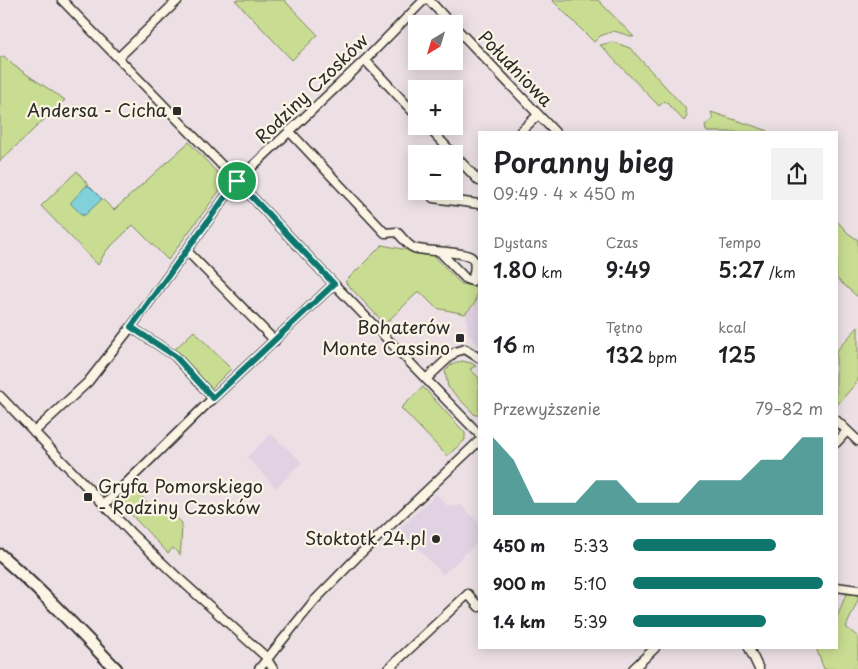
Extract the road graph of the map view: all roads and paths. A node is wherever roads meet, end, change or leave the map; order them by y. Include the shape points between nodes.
1 (62, 0) edge
2 (178, 0) edge
3 (424, 0) edge
4 (429, 0) edge
5 (443, 15) edge
6 (463, 36) edge
7 (118, 58) junction
8 (365, 60) junction
9 (408, 106) edge
10 (538, 115) junction
11 (289, 131) junction
12 (521, 131) edge
13 (555, 131) edge
14 (437, 135) edge
15 (477, 175) edge
16 (237, 181) junction
17 (448, 200) edge
18 (478, 204) edge
19 (187, 251) junction
20 (440, 252) junction
21 (334, 284) junction
22 (131, 327) junction
23 (274, 340) junction
24 (478, 357) edge
25 (426, 379) junction
26 (0, 396) edge
27 (213, 398) junction
28 (838, 422) edge
29 (847, 431) junction
30 (34, 432) junction
31 (478, 433) edge
32 (838, 441) edge
33 (858, 441) edge
34 (478, 442) edge
35 (104, 505) junction
36 (0, 555) edge
37 (838, 587) edge
38 (858, 590) edge
39 (478, 606) edge
40 (654, 649) edge
41 (749, 649) edge
42 (267, 660) junction
43 (116, 669) edge
44 (259, 669) edge
45 (273, 669) edge
46 (388, 669) edge
47 (634, 669) edge
48 (758, 669) edge

1 - 7 street
2 - 7 street
3 - 8 street, Rodziny Czosków
4 - 5 street, Południowa
6 - 10 street, Południowa
7 - 16 street
8 - 9 street
8 - 11 street, Rodziny Czosków
10 - 12 street
10 - 13 street, Południowa
11 - 16 street, Rodziny Czosków
11 - 20 street via 385,233 397,232 412,248
14 - 15 street
16 - 19 street, Rodziny Czosków
16 - 21 street
17 - 18 street
19 - 22 street, Rodziny Czosków
19 - 23 street
20 - 20 street via 472,257 475,263 472,281 466,279
21 - 23 street
21 - 25 street
22 - 27 street via 175,356
22 - 30 street, Rodziny Czosków via 88,382
23 - 27 street
24 - 25 street via 464,349 455,352
25 - 31 street
26 - 30 street
27 - 35 street
28 - 29 street
29 - 32 street
29 - 33 street
30 - 35 street
34 - 42 street via 321,594
35 - 42 street
36 - 43 main road
37 - 38 street
39 - 46 street via 468,594
40 - 47 street
41 - 48 street
42 - 44 street
42 - 45 street

